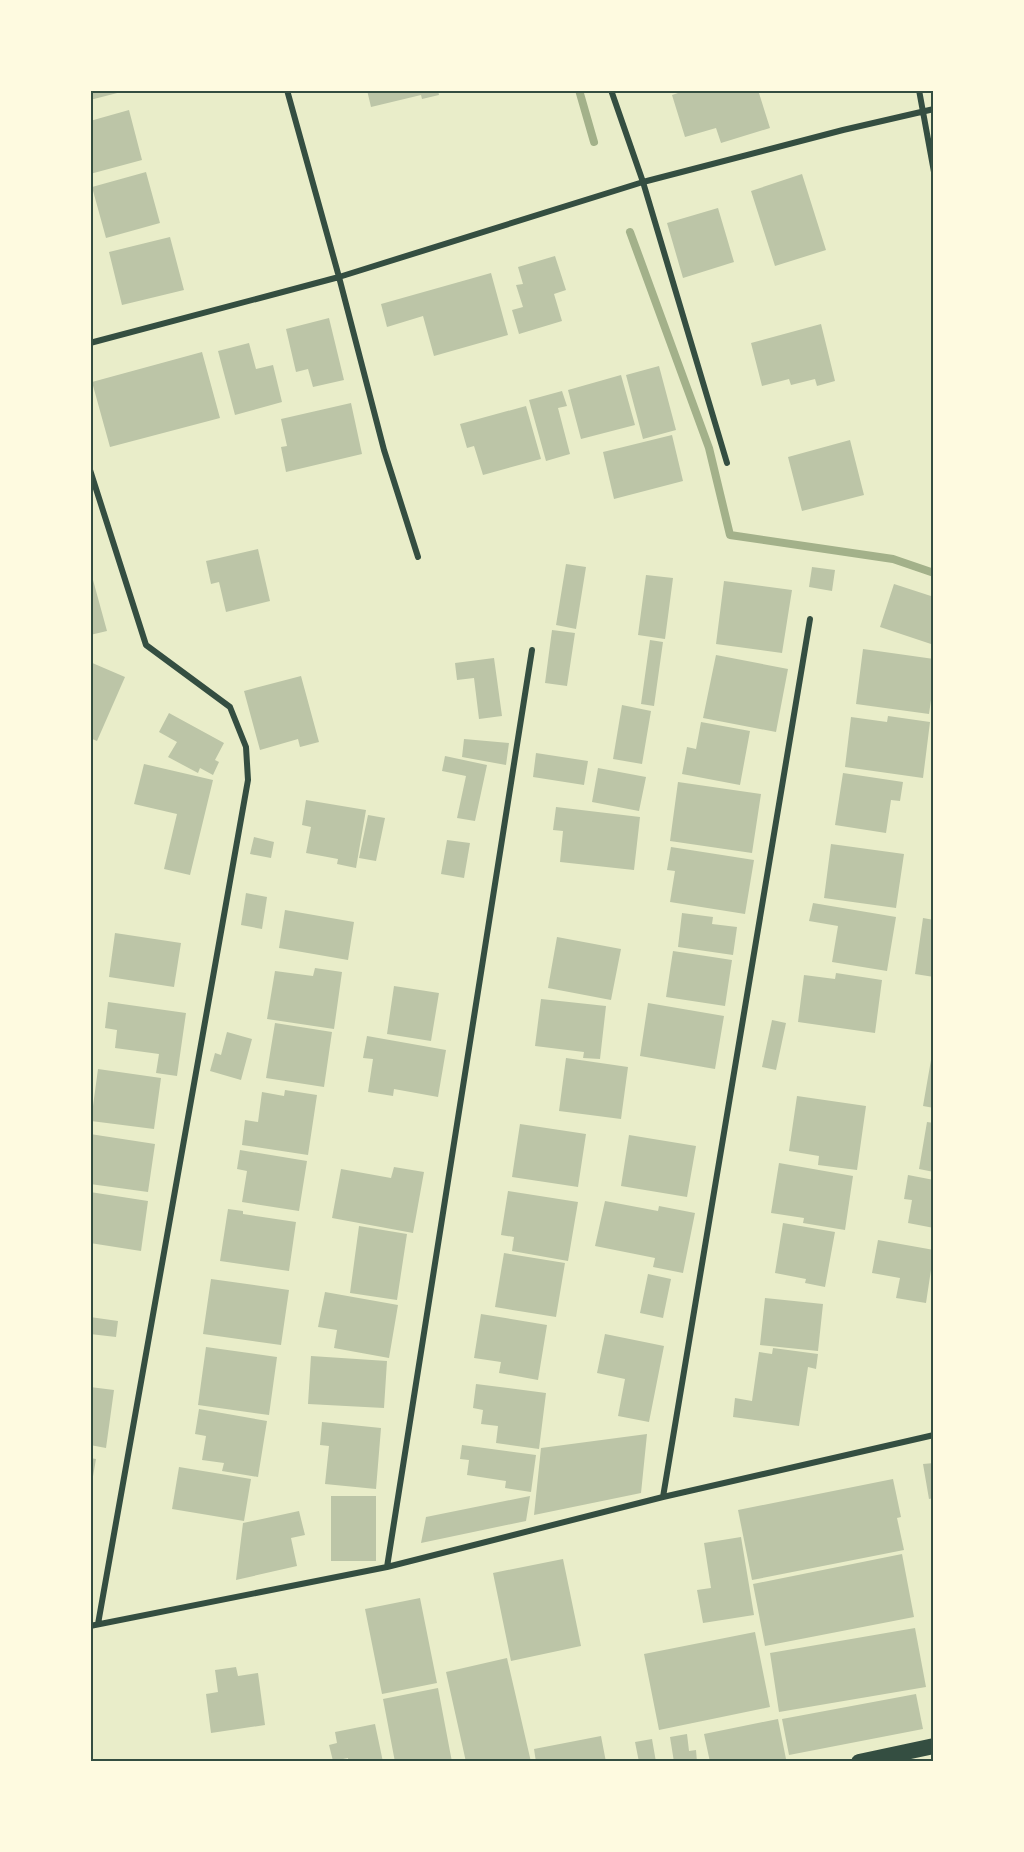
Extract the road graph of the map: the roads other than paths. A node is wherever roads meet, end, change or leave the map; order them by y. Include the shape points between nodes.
1 (287, 90) edge
2 (612, 90) edge
3 (919, 90) edge
4 (934, 109) edge
5 (923, 112) junction
6 (934, 172) edge
7 (643, 182) junction
8 (339, 277) junction
9 (90, 343) edge
10 (727, 463) dead end
11 (90, 470) edge
12 (418, 557) dead end
13 (810, 619) dead end
14 (532, 650) dead end
15 (934, 1436) edge
16 (663, 1497) junction
17 (387, 1567) junction
18 (98, 1624) junction
19 (90, 1626) edge
20 (934, 1746) edge
21 (859, 1762) edge

1 - 8 street
2 - 7 street
3 - 5 street
4 - 5 street
5 - 6 street
5 - 7 street
7 - 8 street
7 - 10 street
8 - 9 street
8 - 12 street via 384,450
11 - 18 street via 146,645 230,708 246,747 248,780
13 - 16 street
14 - 17 street
15 - 16 street
16 - 17 street
17 - 18 street
18 - 19 street
20 - 21 highway

